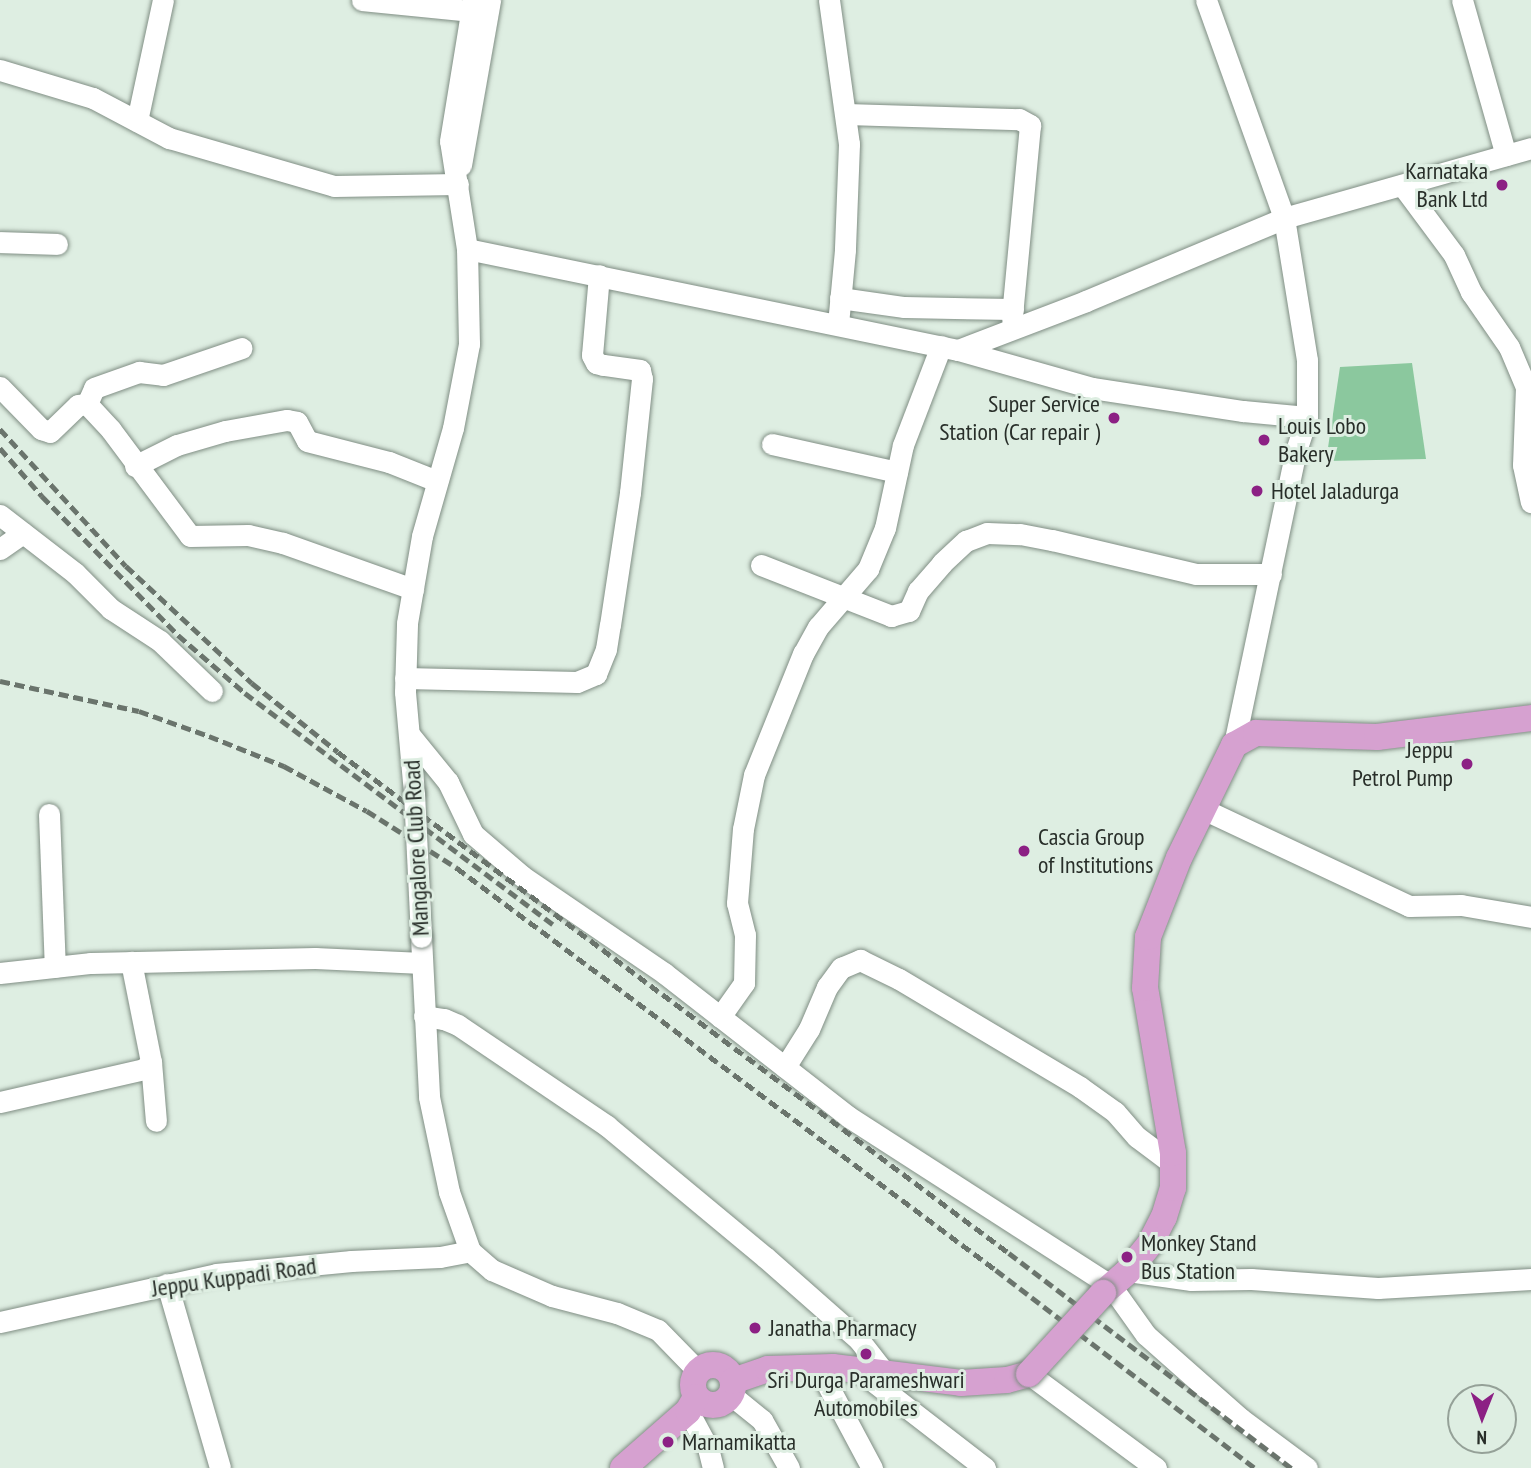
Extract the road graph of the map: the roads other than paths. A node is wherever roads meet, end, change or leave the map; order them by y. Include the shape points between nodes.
1 (163, 0) edge
2 (362, 0) edge
3 (490, 0) edge
4 (829, 0) edge
5 (1206, 0) edge
6 (1462, 0) edge
7 (472, 6) edge
8 (0, 70) edge
9 (846, 114) junction
10 (137, 121) junction
11 (1531, 148) edge
12 (1506, 155) junction
13 (458, 184) junction
14 (1402, 185) junction
15 (1284, 218) junction
16 (0, 242) edge
17 (57, 244) dead end
18 (467, 249) junction
19 (600, 275) junction
20 (840, 298) junction
21 (1013, 319) junction
22 (838, 324) junction
23 (242, 348) dead end
24 (949, 348) junction
25 (0, 387) edge
26 (87, 404) junction
27 (1307, 417) junction
28 (772, 444) dead end
29 (135, 466) junction
30 (897, 472) junction
31 (437, 481) junction
32 (1531, 502) edge
33 (0, 515) edge
34 (23, 533) junction
35 (0, 549) edge
36 (761, 565) dead end
37 (1271, 574) junction
38 (413, 589) junction
39 (844, 596) junction
40 (405, 678) junction
41 (212, 691) dead end
42 (1531, 718) edge
43 (409, 734) junction
44 (1234, 745) junction
45 (1203, 809) junction
46 (49, 814) dead end
47 (1531, 917) edge
48 (131, 962) junction
49 (422, 963) junction
50 (55, 967) junction
51 (0, 973) edge
52 (424, 1016) junction
53 (720, 1017) junction
54 (150, 1062) junction
55 (785, 1067) junction
56 (0, 1102) edge
57 (156, 1121) dead end
58 (1173, 1164) junction
59 (470, 1251) junction
60 (1531, 1279) edge
61 (167, 1284) junction
62 (1114, 1284) junction
63 (0, 1322) edge
64 (818, 1367) junction
65 (857, 1369) junction
66 (884, 1372) junction
67 (1029, 1374) junction
68 (732, 1388) junction
69 (694, 1393) junction
70 (220, 1468) edge
71 (623, 1468) edge
72 (713, 1468) edge
73 (789, 1468) edge
74 (872, 1468) edge
75 (985, 1468) edge
76 (1156, 1468) edge
77 (1307, 1468) edge

1 - 10 street
2 - 7 street
3 - 13 street, Mangalore Club Road
4 - 9 street
5 - 15 street
6 - 12 street
7 - 13 street, Mangalore Club Road via 450,141
8 - 10 street via 93,98
9 - 20 street via 848,203
9 - 21 street via 1008,118 1030,125
10 - 13 street via 169,138 334,186
11 - 12 street
12 - 14 street
13 - 18 street, Mangalore Club Road
14 - 15 street
14 - 32 street via 1454,254 1526,387 1523,465
15 - 21 street
15 - 27 street via 1307,360
16 - 17 street
18 - 19 street
18 - 31 street, Mangalore Club Road via 467,358
19 - 22 street
19 - 40 street via 592,355 596,363 640,370 642,379 610,625 596,674 577,682
20 - 21 street
20 - 22 street
21 - 24 street
22 - 24 street
23 - 26 street via 163,375 139,372 94,388
24 - 27 street via 1092,388
24 - 30 street via 903,444
25 - 26 street via 41,429 50,432 78,405
26 - 29 street
27 - 37 street
28 - 30 street
29 - 31 street via 177,445 225,430 287,420 297,422 307,442 389,462
29 - 38 street via 190,536 248,535 283,543
30 - 39 street via 885,528 868,569
31 - 38 street, Mangalore Club Road
33 - 34 street
34 - 35 street
34 - 41 street via 75,573 111,609 160,641
36 - 39 street
37 - 39 street via 1196,575 1052,540 987,533 966,541 942,563 918,591 909,611 891,616
37 - 44 street
38 - 40 street, Mangalore Club Road
39 - 53 street via 803,654 754,775 743,829 737,903 745,935 744,983
40 - 43 street, Mangalore Club Road
42 - 44 main road via 1377,737 1256,733
43 - 49 street, Mangalore Club Road, bridge
43 - 53 street via 448,782 473,834 522,876
44 - 45 main road
45 - 47 street via 1409,906 1461,905
45 - 58 main road via 1148,937 1145,988
46 - 50 street
48 - 49 street via 315,958
48 - 50 street
48 - 54 street
49 - 52 street, Mangalore Club Road
50 - 51 street
52 - 59 street, Mangalore Club Road via 429,1097 449,1192
52 - 66 street via 458,1025 607,1126 859,1340
53 - 55 street
54 - 56 street via 144,1069
54 - 57 street
55 - 58 street via 827,987 841,968 860,960 1080,1087
55 - 62 street via 939,1178
58 - 62 main road via 1173,1188 1164,1217 1150,1244
59 - 61 street, Jeppu Kuppadi Road via 216,1275
59 - 69 street via 492,1270 552,1296 617,1312 657,1330
60 - 62 street via 1378,1288 1251,1279
61 - 63 street, Jeppu Kuppadi Road
61 - 70 street
62 - 67 main road, bridge
62 - 77 street via 1146,1335 1241,1419
64 - 65 main road
64 - 68 main road via 768,1369
64 - 74 street
65 - 66 main road
65 - 75 street
66 - 67 main road via 961,1383
67 - 76 street
68 - 69 main road via 721,1367 707,1366
68 - 73 street via 762,1420
69 - 71 main road
69 - 72 street

